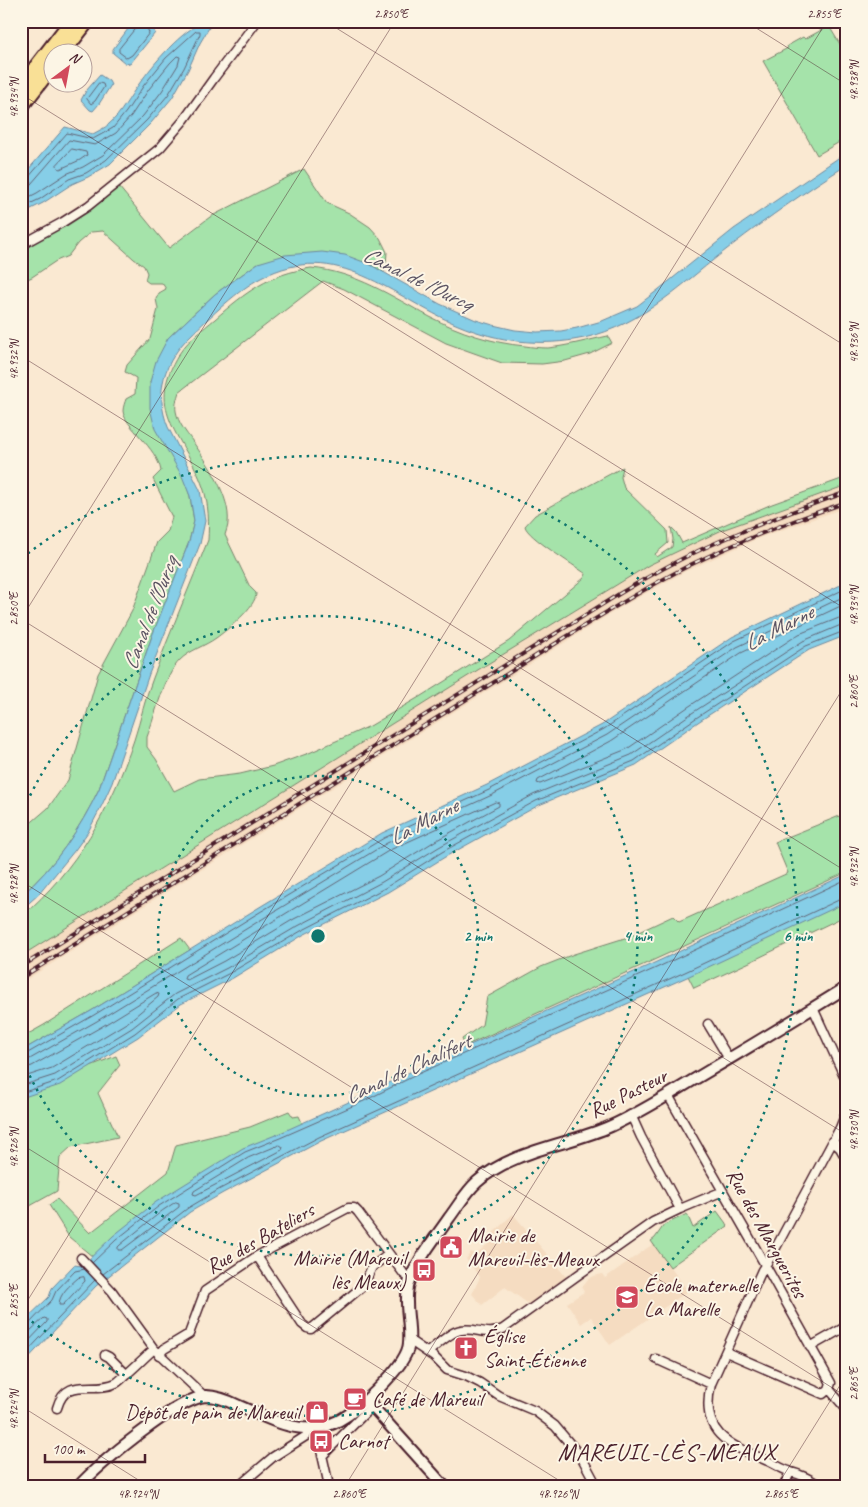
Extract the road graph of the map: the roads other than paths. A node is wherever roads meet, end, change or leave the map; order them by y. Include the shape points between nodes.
1 (72, 21) edge
2 (87, 21) edge
3 (257, 21) edge
4 (71, 42) edge
5 (42, 79) edge
6 (21, 87) edge
7 (21, 106) edge
8 (21, 245) edge
9 (847, 987) edge
10 (813, 1008) junction
11 (708, 1024) dead end
12 (729, 1059) junction
13 (845, 1072) edge
14 (847, 1082) edge
15 (668, 1095) junction
16 (847, 1108) edge
17 (632, 1115) junction
18 (832, 1141) junction
19 (847, 1160) edge
20 (723, 1191) junction
21 (680, 1209) junction
22 (389, 1254) junction
23 (257, 1256) junction
24 (81, 1258) dead end
25 (765, 1265) junction
26 (411, 1279) junction
27 (847, 1326) edge
28 (409, 1340) junction
29 (810, 1347) junction
30 (157, 1352) junction
31 (428, 1352) junction
32 (726, 1352) junction
33 (104, 1355) dead end
34 (656, 1359) dead end
35 (126, 1374) junction
36 (711, 1384) junction
37 (829, 1389) junction
38 (204, 1396) junction
39 (370, 1402) junction
40 (57, 1408) dead end
41 (847, 1410) edge
42 (314, 1429) junction
43 (322, 1456) junction
44 (790, 1472) junction
45 (79, 1486) edge
46 (239, 1486) edge
47 (329, 1486) edge
48 (444, 1486) edge
49 (596, 1486) edge
50 (784, 1486) edge
51 (821, 1486) edge

1 - 6 highway
2 - 4 highway
3 - 8 street via 160,148 88,206
5 - 7 highway
9 - 10 street, Rue Pasteur
10 - 12 street, Rue Pasteur
10 - 13 street
11 - 12 street
12 - 15 street, Rue Pasteur
13 - 14 street
15 - 17 street, Rue Pasteur
15 - 20 street, Rue des Marguerites
16 - 18 street
17 - 21 street
17 - 26 street, Rue Pasteur via 611,1126 502,1163 468,1192
18 - 19 street
18 - 25 street
20 - 21 street
20 - 25 street, Rue des Marguerites
21 - 31 street via 640,1231 496,1333 462,1329
22 - 23 street, Rue des Bateliers via 358,1212 348,1208
22 - 23 street via 372,1267 363,1286 311,1329 302,1324
22 - 26 street
23 - 30 street, Rue des Bateliers via 205,1291 189,1334
24 - 30 street via 108,1287
25 - 29 street, Rue des Marguerites
25 - 32 street
26 - 28 street via 406,1296
27 - 29 street
28 - 31 street
28 - 39 street via 404,1358
29 - 37 street, Rue des Marguerites via 830,1383
30 - 35 street, Rue des Bateliers
30 - 38 street
31 - 49 street via 447,1370 466,1376 499,1396 535,1411 555,1426 582,1458
32 - 36 street
32 - 37 street via 823,1394
33 - 35 street
34 - 36 street
35 - 40 street, Rue des Bateliers via 116,1383 80,1386 64,1393
36 - 44 street via 708,1409 720,1437
37 - 41 street
38 - 42 street via 224,1400 295,1428
38 - 45 street via 175,1409 135,1437
39 - 42 street via 336,1422
39 - 43 street
39 - 48 street
42 - 43 street
42 - 46 street
43 - 47 street
44 - 50 street
44 - 51 street

